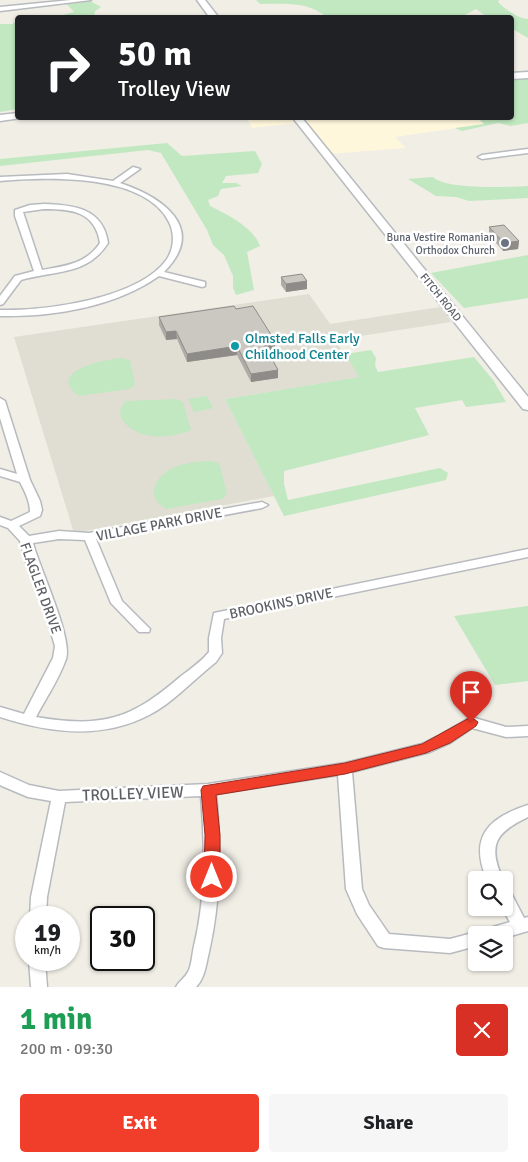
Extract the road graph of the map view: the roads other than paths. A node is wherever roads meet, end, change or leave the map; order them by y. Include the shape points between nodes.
1 (88, 0) edge
2 (201, 0) edge
3 (0, 9) edge
4 (213, 15) edge
5 (528, 75) edge
6 (514, 76) edge
7 (15, 116) edge
8 (0, 118) edge
9 (299, 120) edge
10 (528, 151) edge
11 (482, 157) dead end
12 (136, 169) dead end
13 (0, 179) edge
14 (113, 184) junction
15 (158, 272) junction
16 (39, 273) junction
17 (202, 284) dead end
18 (0, 302) edge
19 (0, 313) edge
20 (0, 401) edge
21 (528, 406) edge
22 (4, 428) edge
23 (0, 472) edge
24 (24, 480) junction
25 (262, 505) dead end
26 (6, 523) edge
27 (89, 537) junction
28 (26, 540) junction
29 (528, 553) edge
30 (144, 628) dead end
31 (0, 712) edge
32 (28, 719) junction
33 (528, 731) edge
34 (345, 768) junction
35 (0, 778) edge
36 (208, 790) junction
37 (59, 796) junction
38 (528, 811) edge
39 (490, 871) edge
40 (39, 906) edge
41 (513, 909) edge
42 (524, 925) edge
43 (468, 941) edge
44 (38, 971) edge
45 (39, 987) edge
46 (184, 987) edge

1 - 3 street
2 - 4 street
5 - 6 street
7 - 8 street
9 - 21 street, FITCH ROAD
10 - 11 street
12 - 14 street
13 - 14 street via 61,176
14 - 15 street via 157,203 174,224 176,247
15 - 17 street
15 - 19 street via 131,288 99,300 22,314
16 - 16 street via 84,262 101,249 105,237 98,222 79,211 47,206 19,210
16 - 18 street via 14,281
20 - 22 street
22 - 24 street
23 - 24 street
24 - 26 street via 31,490 36,514
25 - 27 street, VILLAGE PARK DRIVE
26 - 28 street, FLAGLER DRIVE
27 - 28 street, VILLAGE PARK DRIVE via 59,535
27 - 30 street via 117,603
28 - 32 street, FLAGLER DRIVE via 61,646 60,658
29 - 32 street, BROOKINS DRIVE via 218,616 216,653 145,710 114,722 85,727 64,727
31 - 32 street, BROOKINS DRIVE
33 - 34 street, TROLLEY VIEW via 516,734 471,722 426,748
34 - 36 street, TROLLEY VIEW
34 - 43 street via 354,889 384,941 450,946
35 - 37 street, TROLLEY VIEW via 35,794
36 - 37 street, TROLLEY VIEW
36 - 46 street via 212,877 206,930 195,977
37 - 40 street
38 - 39 street via 507,820 489,836 485,852
41 - 42 street
44 - 45 street

